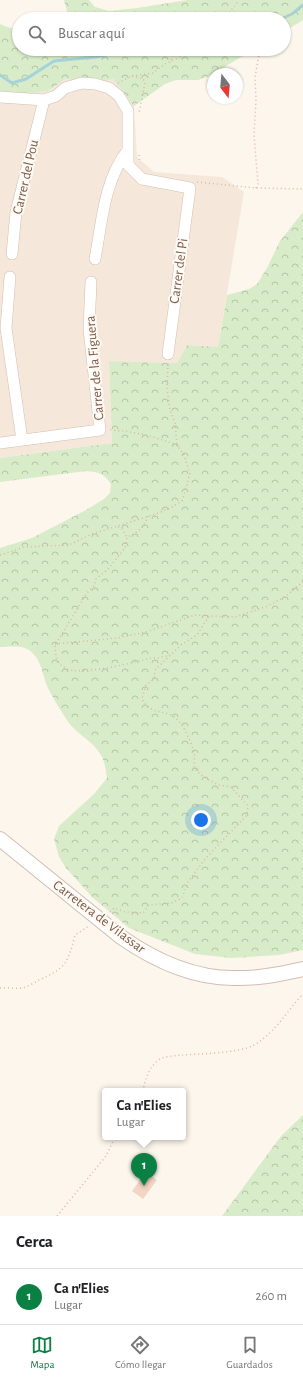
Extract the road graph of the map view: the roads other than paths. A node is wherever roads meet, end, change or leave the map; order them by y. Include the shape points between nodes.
1 (0, 97) edge
2 (44, 100) junction
3 (133, 152) junction
4 (12, 254) dead end
5 (95, 259) dead end
6 (10, 277) dead end
7 (91, 282) dead end
8 (168, 354) road end
9 (22, 440) junction
10 (0, 443) edge
11 (0, 839) edge
12 (303, 969) edge

1 - 2 street
2 - 3 street via 56,96 65,88 82,83 109,88 119,96 128,111
2 - 4 street, Carrer del Pou via 16,212
3 - 5 street via 121,159 108,188
3 - 8 street, Carrer del Pi via 128,165 142,179 192,185
6 - 9 street via 6,328
7 - 9 street, Carrer de la Figuera via 88,329 100,430
9 - 10 street
11 - 12 street, Carretera de Vilassar via 138,949 179,969 233,978 274,975

